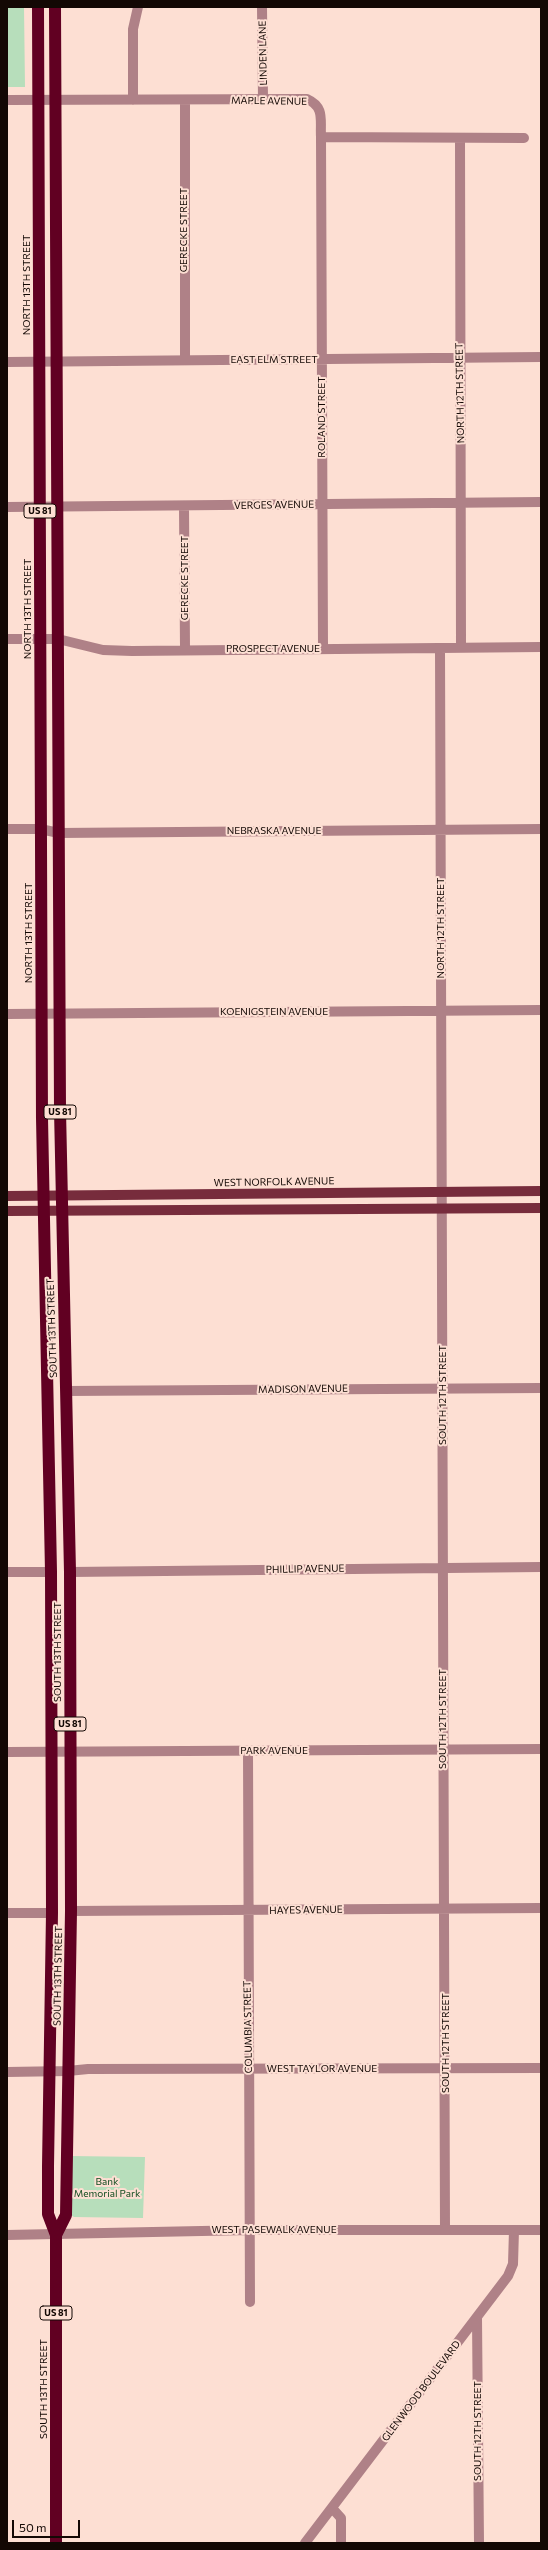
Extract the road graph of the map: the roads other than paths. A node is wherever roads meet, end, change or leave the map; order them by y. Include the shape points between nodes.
1 (38, 7) edge
2 (55, 7) edge
3 (138, 7) edge
4 (262, 7) edge
5 (263, 99) junction
6 (7, 100) edge
7 (38, 100) junction
8 (55, 100) junction
9 (133, 100) junction
10 (185, 100) junction
11 (321, 137) junction
12 (460, 138) junction
13 (524, 138) dead end
14 (541, 357) edge
15 (459, 358) junction
16 (185, 360) junction
17 (322, 360) junction
18 (7, 362) edge
19 (39, 362) junction
20 (55, 362) junction
21 (541, 502) edge
22 (321, 504) junction
23 (461, 504) junction
24 (184, 506) junction
25 (7, 507) edge
26 (40, 507) junction
27 (57, 507) junction
28 (40, 639) junction
29 (58, 639) junction
30 (7, 640) edge
31 (541, 647) edge
32 (440, 648) junction
33 (461, 648) junction
34 (323, 649) junction
35 (185, 650) junction
36 (7, 829) edge
37 (40, 829) junction
38 (541, 830) edge
39 (441, 831) junction
40 (59, 833) junction
41 (541, 1010) edge
42 (442, 1011) junction
43 (7, 1014) edge
44 (42, 1014) junction
45 (59, 1014) junction
46 (541, 1191) edge
47 (442, 1192) junction
48 (7, 1196) edge
49 (44, 1196) junction
50 (61, 1196) junction
51 (442, 1208) junction
52 (541, 1208) edge
53 (7, 1211) edge
54 (44, 1211) junction
55 (61, 1211) junction
56 (443, 1388) junction
57 (541, 1388) edge
58 (66, 1391) junction
59 (444, 1568) junction
60 (541, 1568) edge
61 (7, 1572) edge
62 (51, 1572) junction
63 (70, 1572) junction
64 (541, 1748) edge
65 (443, 1750) junction
66 (248, 1751) junction
67 (7, 1752) edge
68 (52, 1752) junction
69 (70, 1752) junction
70 (541, 1908) edge
71 (445, 1909) junction
72 (71, 1911) junction
73 (248, 1911) junction
74 (7, 1913) edge
75 (52, 1913) junction
76 (446, 2068) junction
77 (541, 2068) edge
78 (249, 2069) junction
79 (68, 2071) junction
80 (7, 2072) edge
81 (49, 2072) junction
82 (250, 2230) junction
83 (445, 2230) junction
84 (514, 2230) junction
85 (541, 2230) edge
86 (56, 2234) junction
87 (7, 2235) edge
88 (250, 2302) dead end
89 (477, 2318) junction
90 (332, 2508) junction
91 (56, 2543) edge
92 (305, 2543) edge
93 (341, 2543) edge
94 (479, 2543) edge

1 - 7 highway, NORTH 13TH STREET / US 81
2 - 8 highway, US 81
3 - 9 street via 133,29
4 - 5 street, LINDEN LANE
5 - 10 street, MAPLE AVENUE
5 - 11 street, MAPLE AVENUE via 307,100 316,104 320,111
6 - 7 street, MAPLE AVENUE
7 - 8 street, MAPLE AVENUE
7 - 19 highway, NORTH 13TH STREET / US 81
8 - 9 street, MAPLE AVENUE
8 - 20 highway, US 81
9 - 10 street, MAPLE AVENUE
10 - 16 street, GERECKE STREET
11 - 12 street
11 - 17 street, ROLAND STREET
12 - 13 street
12 - 15 street, NORTH 12TH STREET
14 - 15 street, EAST ELM STREET
15 - 17 street, EAST ELM STREET
15 - 23 street, NORTH 12TH STREET
16 - 17 street, EAST ELM STREET
16 - 20 street, EAST ELM STREET
17 - 22 street, ROLAND STREET
18 - 19 street, EAST ELM STREET
19 - 20 street, EAST ELM STREET
19 - 26 highway, NORTH 13TH STREET / US 81
20 - 27 highway, US 81
21 - 23 street, VERGES AVENUE
22 - 23 street, VERGES AVENUE
22 - 24 street, VERGES AVENUE
22 - 34 street, ROLAND STREET
23 - 33 street, NORTH 12TH STREET
24 - 27 street, VERGES AVENUE
24 - 35 street, GERECKE STREET
25 - 26 street, VERGES AVENUE
26 - 27 street, VERGES AVENUE
26 - 28 highway, NORTH 13TH STREET / US 81
27 - 29 highway, US 81
28 - 29 street, PROSPECT AVENUE
28 - 30 street, PROSPECT AVENUE
28 - 37 highway, NORTH 13TH STREET / US 81
29 - 35 street, PROSPECT AVENUE via 103,650
29 - 40 highway, US 81
31 - 33 street, PROSPECT AVENUE
32 - 33 street, PROSPECT AVENUE
32 - 34 street, PROSPECT AVENUE
32 - 39 street, NORTH 12TH STREET
34 - 35 street, PROSPECT AVENUE
36 - 37 street, NEBRASKA AVENUE
37 - 40 street, NEBRASKA AVENUE
37 - 44 highway, NORTH 13TH STREET / US 81
38 - 39 street, NEBRASKA AVENUE
39 - 40 street, NEBRASKA AVENUE
39 - 42 street, NORTH 12TH STREET
40 - 45 highway, US 81
41 - 42 street, KOENIGSTEIN AVENUE
42 - 45 street, KOENIGSTEIN AVENUE
42 - 47 street, NORTH 12TH STREET
43 - 44 street, KOENIGSTEIN AVENUE
44 - 45 street, KOENIGSTEIN AVENUE
44 - 49 highway, NORTH 13TH STREET / US 81
45 - 50 highway, US 81
46 - 47 main road, WEST NORFOLK AVENUE
47 - 50 main road, WEST NORFOLK AVENUE
47 - 51 street, NORTH 12TH STREET
48 - 49 main road, WEST NORFOLK AVENUE
49 - 50 main road, WEST NORFOLK AVENUE
49 - 54 highway, NORTH 13TH STREET / US 81
50 - 55 highway, US 81
51 - 52 main road
51 - 55 main road
51 - 56 street, SOUTH 12TH STREET
53 - 54 main road
54 - 55 main road
54 - 62 highway, SOUTH 13TH STREET / US 81
55 - 58 highway, SOUTH 13TH STREET / US 81
56 - 57 street, MADISON AVENUE
56 - 58 street, MADISON AVENUE
56 - 59 street, SOUTH 12TH STREET
58 - 63 highway, SOUTH 13TH STREET / US 81
59 - 60 street, PHILLIP AVENUE
59 - 63 street, PHILLIP AVENUE
59 - 65 street, SOUTH 12TH STREET
61 - 62 street
62 - 68 highway, SOUTH 13TH STREET / US 81
63 - 69 highway, SOUTH 13TH STREET / US 81
64 - 65 street, PARK AVENUE
65 - 66 street, PARK AVENUE
65 - 71 street, SOUTH 12TH STREET
66 - 69 street, PARK AVENUE
66 - 73 street, COLUMBIA STREET
67 - 68 street, PARK AVENUE
68 - 69 street, PARK AVENUE
68 - 75 highway, SOUTH 13TH STREET / US 81
69 - 72 highway, SOUTH 13TH STREET / US 81
70 - 71 street, HAYES AVENUE
71 - 73 street, HAYES AVENUE
71 - 76 street, SOUTH 12TH STREET
72 - 73 street, HAYES AVENUE
72 - 79 highway, SOUTH 13TH STREET / US 81
73 - 78 street, COLUMBIA STREET
74 - 75 street
75 - 81 highway, SOUTH 13TH STREET / US 81
76 - 77 street, WEST TAYLOR AVENUE
76 - 78 street, WEST TAYLOR AVENUE
76 - 83 street, SOUTH 12TH STREET
78 - 79 street, WEST TAYLOR AVENUE via 88,2068
78 - 82 street, COLUMBIA STREET
79 - 81 street, WEST TAYLOR AVENUE
79 - 86 highway, SOUTH 13TH STREET / US 81 via 66,2215
80 - 81 street, WEST TAYLOR AVENUE
81 - 86 highway, SOUTH 13TH STREET / US 81 via 48,2214
82 - 83 street, WEST PASEWALK AVENUE
82 - 86 street, WEST PASEWALK AVENUE
82 - 88 street, COLUMBIA STREET
83 - 84 street, WEST PASEWALK AVENUE
84 - 85 street, WEST PASEWALK AVENUE
84 - 89 street, GLENWOOD BOULEVARD via 513,2264
86 - 87 street, WEST PASEWALK AVENUE
86 - 91 highway, SOUTH 13TH STREET / US 81
89 - 90 street, GLENWOOD BOULEVARD
89 - 94 street, SOUTH 12TH STREET
90 - 92 street, GLENWOOD BOULEVARD
90 - 93 street via 341,2518

